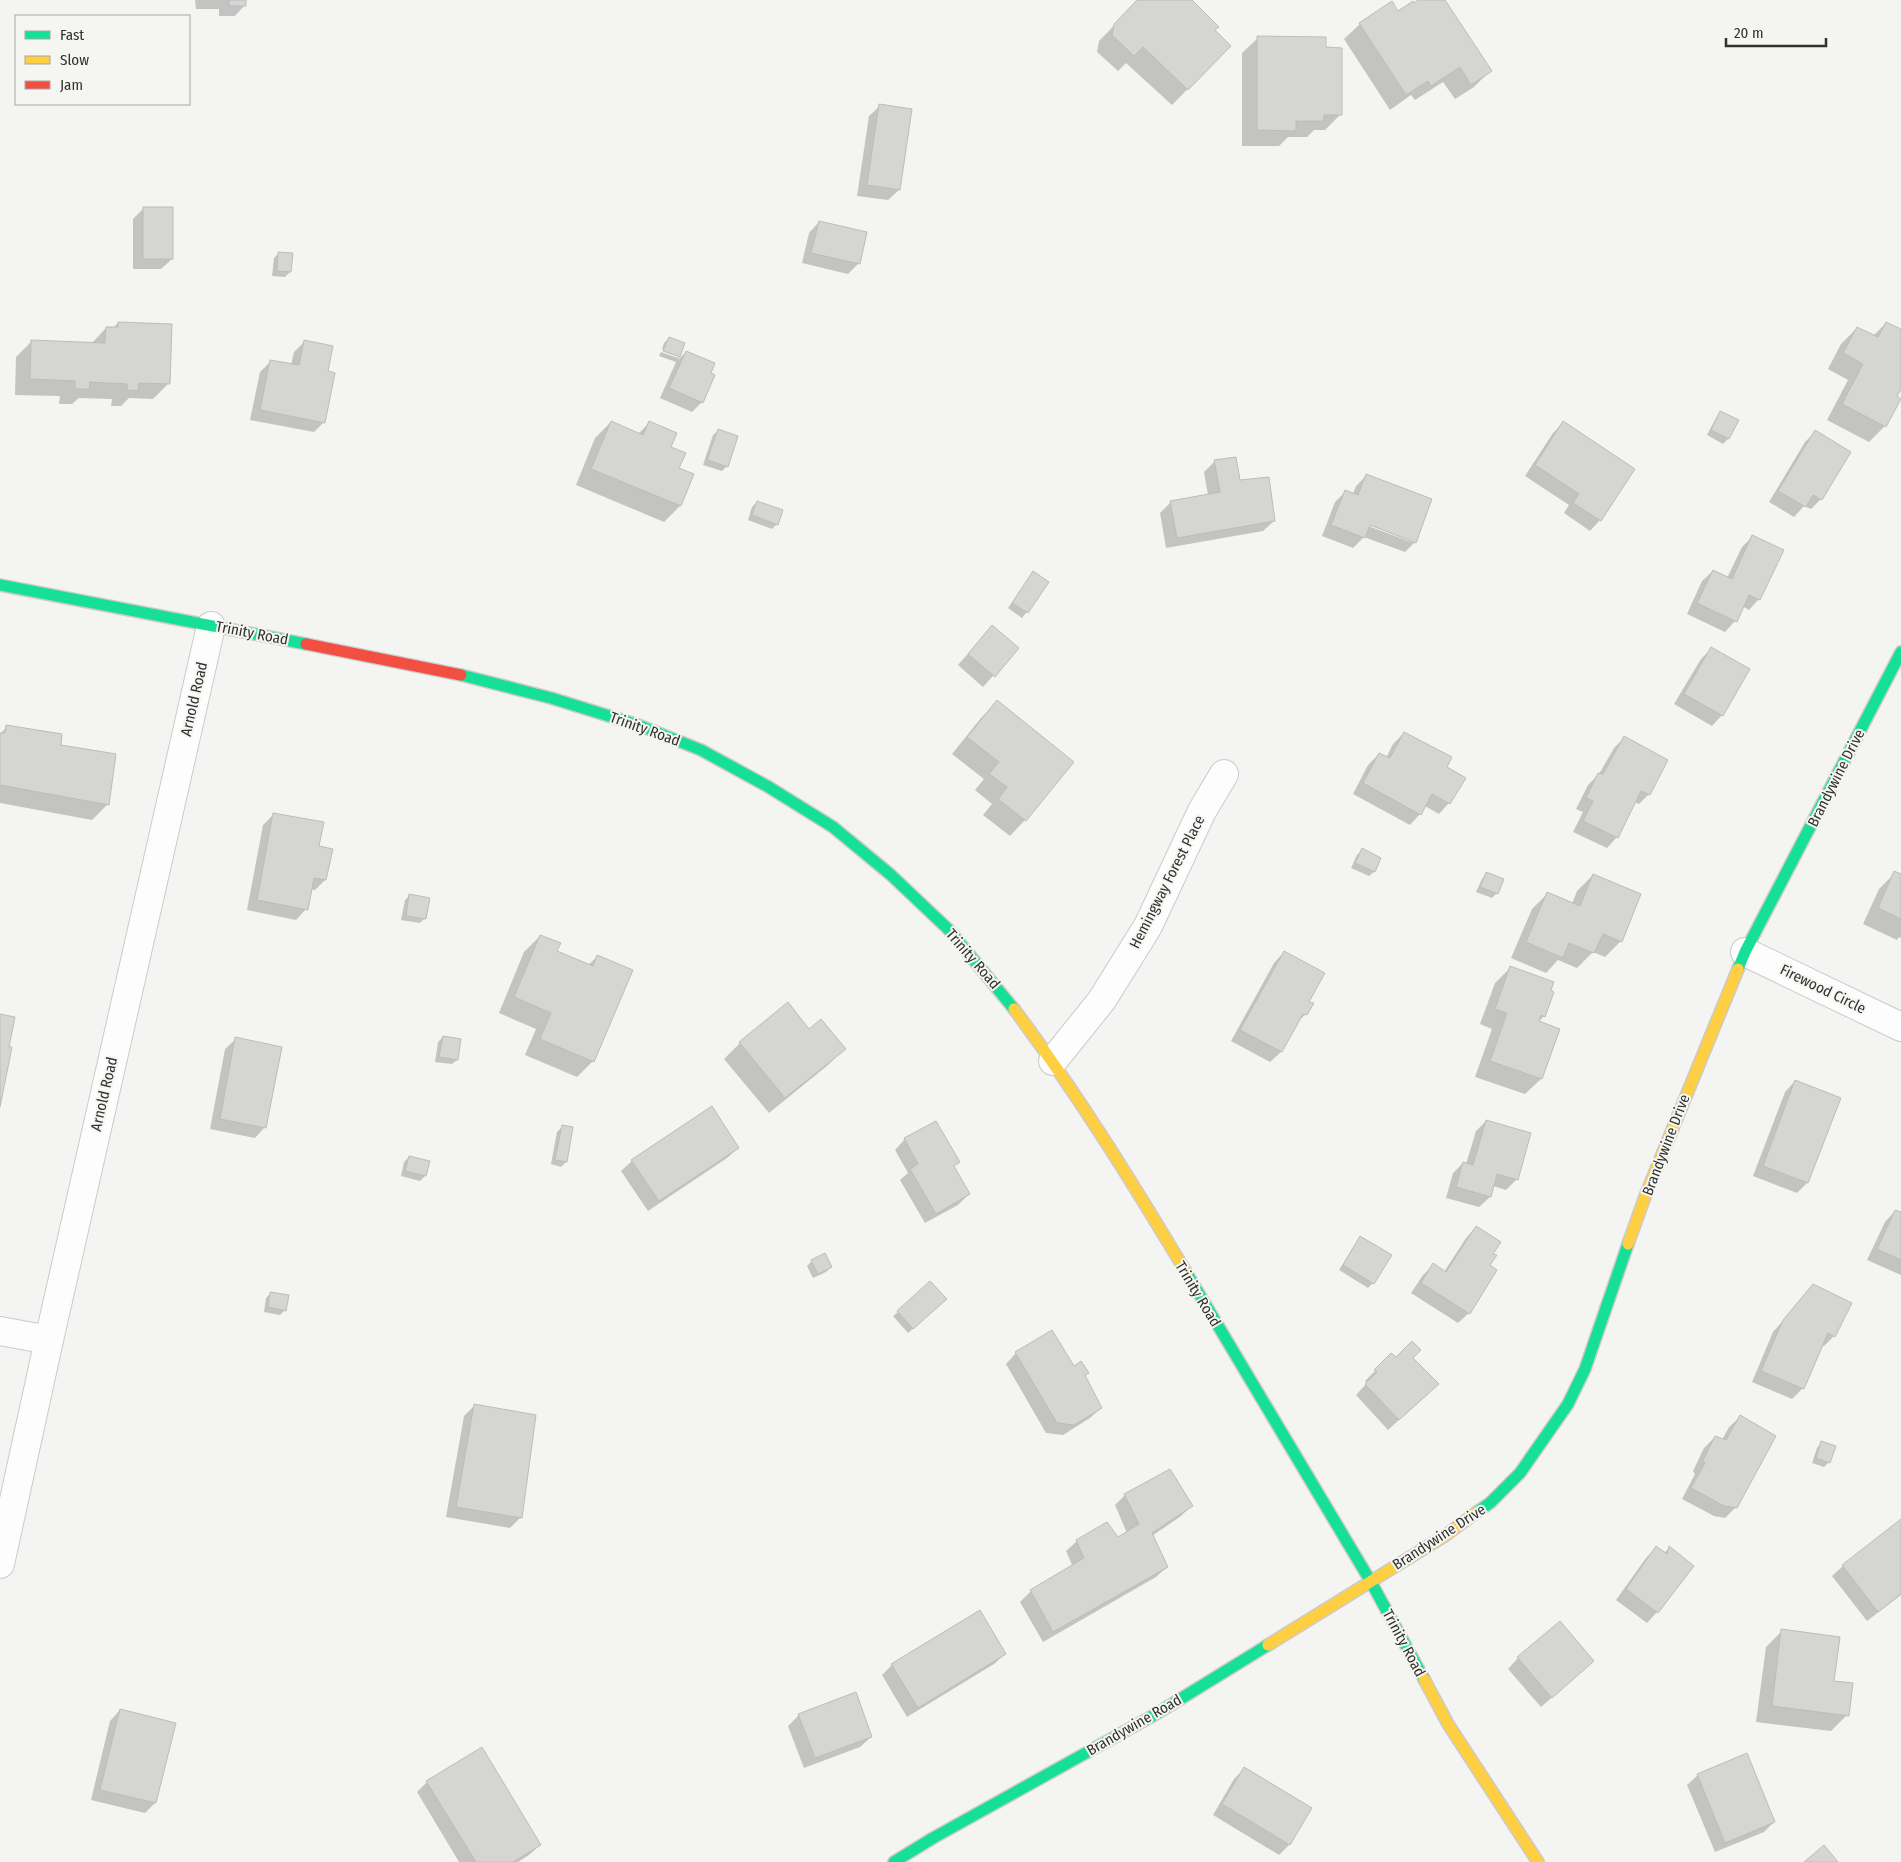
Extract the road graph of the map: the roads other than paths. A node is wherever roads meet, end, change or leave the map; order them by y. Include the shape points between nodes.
1 (0, 586) edge
2 (211, 626) junction
3 (1901, 652) edge
4 (1224, 774) dead end
5 (1745, 952) junction
6 (1901, 1027) edge
7 (1053, 1061) junction
8 (0, 1332) edge
9 (49, 1340) junction
10 (0, 1564) edge
11 (1371, 1582) junction
12 (894, 1862) edge
13 (1538, 1862) edge

1 - 2 main road, Trinity Road
2 - 7 main road, Trinity Road via 486,681 638,725 701,750 833,827 891,875 949,930
2 - 9 street, Arnold Road
3 - 5 main road, Brandywine Drive
4 - 7 street, Hemingway Forest Place via 1202,811 1148,926 1102,1000
5 - 6 street, Firewood Circle
5 - 11 main road, Brandywine Drive via 1646,1194 1585,1369 1568,1404 1520,1473 1490,1503
7 - 11 main road, Trinity Road via 1164,1236
8 - 9 street
9 - 10 street, Arnold Road
11 - 12 main road, Brandywine Road via 1156,1714
11 - 13 main road, Trinity Road via 1448,1724

